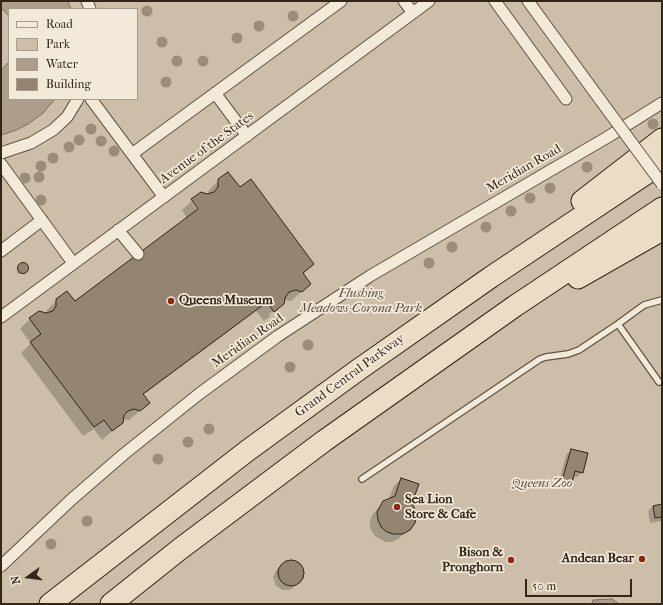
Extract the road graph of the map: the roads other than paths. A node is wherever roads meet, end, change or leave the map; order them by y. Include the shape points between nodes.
1 (341, 1) edge
2 (404, 1) edge
3 (429, 1) edge
4 (495, 1) edge
5 (528, 1) edge
6 (413, 13) junction
7 (215, 93) junction
8 (566, 99) dead end
9 (77, 100) edge
10 (92, 100) edge
11 (662, 103) edge
12 (247, 136) junction
13 (662, 139) edge
14 (1, 153) edge
15 (132, 154) junction
16 (662, 163) edge
17 (1, 164) edge
18 (662, 184) edge
19 (164, 197) junction
20 (662, 208) edge
21 (42, 220) junction
22 (118, 230) junction
23 (662, 230) edge
24 (1, 250) edge
25 (138, 254) dead end
26 (73, 263) junction
27 (662, 300) edge
28 (1, 317) edge
29 (427, 321) junction
30 (618, 324) junction
31 (451, 350) junction
32 (659, 382) dead end
33 (362, 479) dead end
34 (1, 566) edge
35 (50, 604) edge
36 (111, 604) edge

1 - 7 street
2 - 6 street
3 - 6 street, Avenue of the States
4 - 8 street
5 - 18 street, bridge
6 - 12 street, Avenue of the States
7 - 12 street
7 - 15 street
9 - 14 street via 67,117 53,130 31,143
10 - 15 street
11 - 34 street, Meridian Road via 370,276 278,336 130,449
12 - 19 street, Avenue of the States
13 - 29 highway
15 - 19 street
16 - 29 highway, Grand Central Parkway
17 - 21 street
19 - 22 street, Avenue of the States
20 - 31 highway via 578,262
21 - 24 street
21 - 26 street
22 - 25 street
22 - 26 street, Avenue of the States
23 - 31 highway
26 - 28 street, Avenue of the States
27 - 30 lane via 644,305
29 - 35 highway, Grand Central Parkway via 241,456
30 - 32 lane
30 - 33 lane via 579,350 540,359
31 - 36 highway via 324,441

